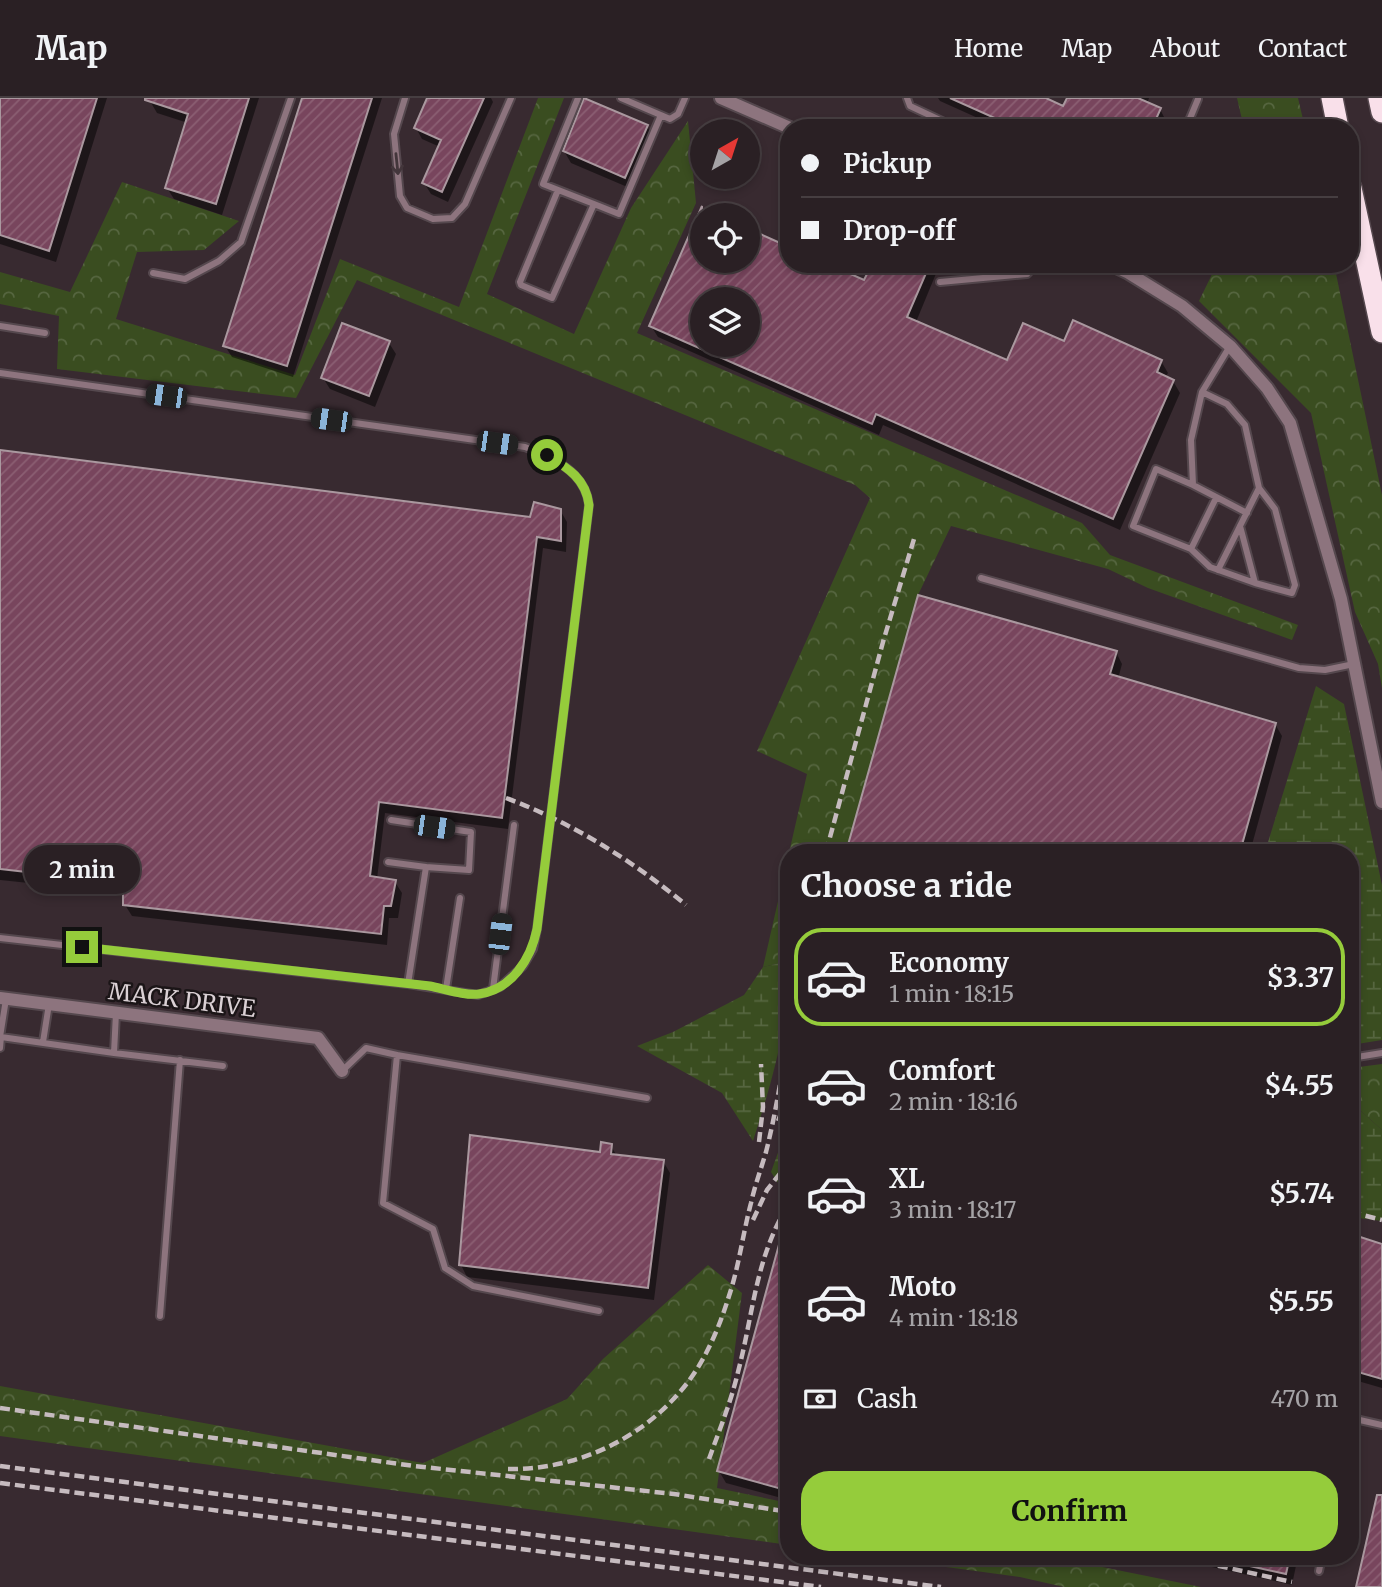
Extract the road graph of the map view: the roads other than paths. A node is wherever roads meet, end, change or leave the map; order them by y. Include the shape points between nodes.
1 (291, 98) edge
2 (405, 98) edge
3 (511, 98) edge
4 (578, 98) edge
5 (621, 98) edge
6 (685, 98) edge
7 (722, 98) edge
8 (907, 98) edge
9 (1332, 98) edge
10 (1379, 98) edge
11 (1198, 99) edge
12 (1382, 112) edge
13 (660, 115) junction
14 (931, 119) edge
15 (1190, 119) edge
16 (1336, 119) edge
17 (780, 124) edge
18 (558, 190) junction
19 (594, 204) junction
20 (1359, 225) edge
21 (153, 273) dead end
22 (1135, 273) edge
23 (1027, 274) edge
24 (940, 282) dead end
25 (0, 327) edge
26 (1382, 332) edge
27 (45, 333) dead end
28 (1230, 346) junction
29 (0, 373) edge
30 (1202, 392) junction
31 (1193, 485) junction
32 (1259, 488) junction
33 (1216, 498) junction
34 (1247, 513) junction
35 (1240, 526) junction
36 (1191, 549) junction
37 (1218, 570) junction
38 (981, 578) dead end
39 (1255, 583) junction
40 (1354, 664) junction
41 (1382, 802) edge
42 (391, 820) dead end
43 (514, 825) dead end
44 (388, 862) dead end
45 (426, 867) junction
46 (460, 898) dead end
47 (0, 938) edge
48 (408, 984) junction
49 (446, 989) junction
50 (493, 989) junction
51 (3, 998) edge
52 (49, 1004) junction
53 (116, 1013) junction
54 (1, 1037) edge
55 (43, 1042) junction
56 (0, 1048) edge
57 (114, 1053) junction
58 (1382, 1053) edge
59 (397, 1055) junction
60 (1359, 1057) edge
61 (180, 1060) junction
62 (223, 1066) dead end
63 (342, 1071) joint
64 (647, 1098) dead end
65 (599, 1311) dead end
66 (160, 1316) dead end
67 (1359, 1420) edge
68 (1382, 1425) edge
69 (1321, 1565) edge
70 (1320, 1571) dead end

1 - 21 lane via 241,242 219,261 185,279
2 -> 3 lane via 394,134 400,197 407,208 433,219 452,218 464,204
4 - 18 lane via 543,184
5 - 13 lane
6 - 13 lane via 678,114 670,119
7 - 17 street
8 - 14 lane via 910,106
9 - 16 highway
10 - 12 highway
11 - 15 lane
13 - 19 lane via 619,215
18 - 19 lane
18 - 19 lane via 520,282 552,298
20 - 26 highway
22 - 28 street
23 - 24 lane
25 - 27 lane
28 - 30 lane
28 - 40 street via 1290,423 1341,599
29 - 50 lane via 525,447 573,471 588,492 589,505 537,929 523,966
30 - 31 lane via 1191,440
30 - 32 lane via 1227,404 1245,425
31 - 33 lane
31 - 36 lane via 1156,469 1133,526
32 - 34 lane
32 - 39 lane via 1275,509 1295,589 1289,594
33 - 34 lane
33 - 36 lane
34 - 35 lane
35 - 37 lane
35 - 39 lane
36 - 37 lane
37 - 39 lane
38 - 40 lane via 1299,668 1325,670
40 - 41 street
42 - 45 lane via 471,832 469,870
43 - 50 lane
44 - 45 lane
45 - 48 lane
46 - 49 lane
47 - 48 lane
48 - 49 lane
49 - 50 lane via 478,995
51 - 52 street, MACK DRIVE
51 - 54 lane
52 - 53 street, MACK DRIVE
52 - 55 lane
53 - 57 lane
53 - 63 street, MACK DRIVE via 318,1038
54 - 55 lane
54 - 56 lane
55 - 57 lane
57 - 61 lane
58 - 60 lane
59 - 63 lane via 366,1048
59 - 64 lane
59 - 65 lane via 383,1203 433,1229 445,1268 473,1286
61 - 62 lane
61 - 66 lane
67 - 68 lane
69 - 70 lane

